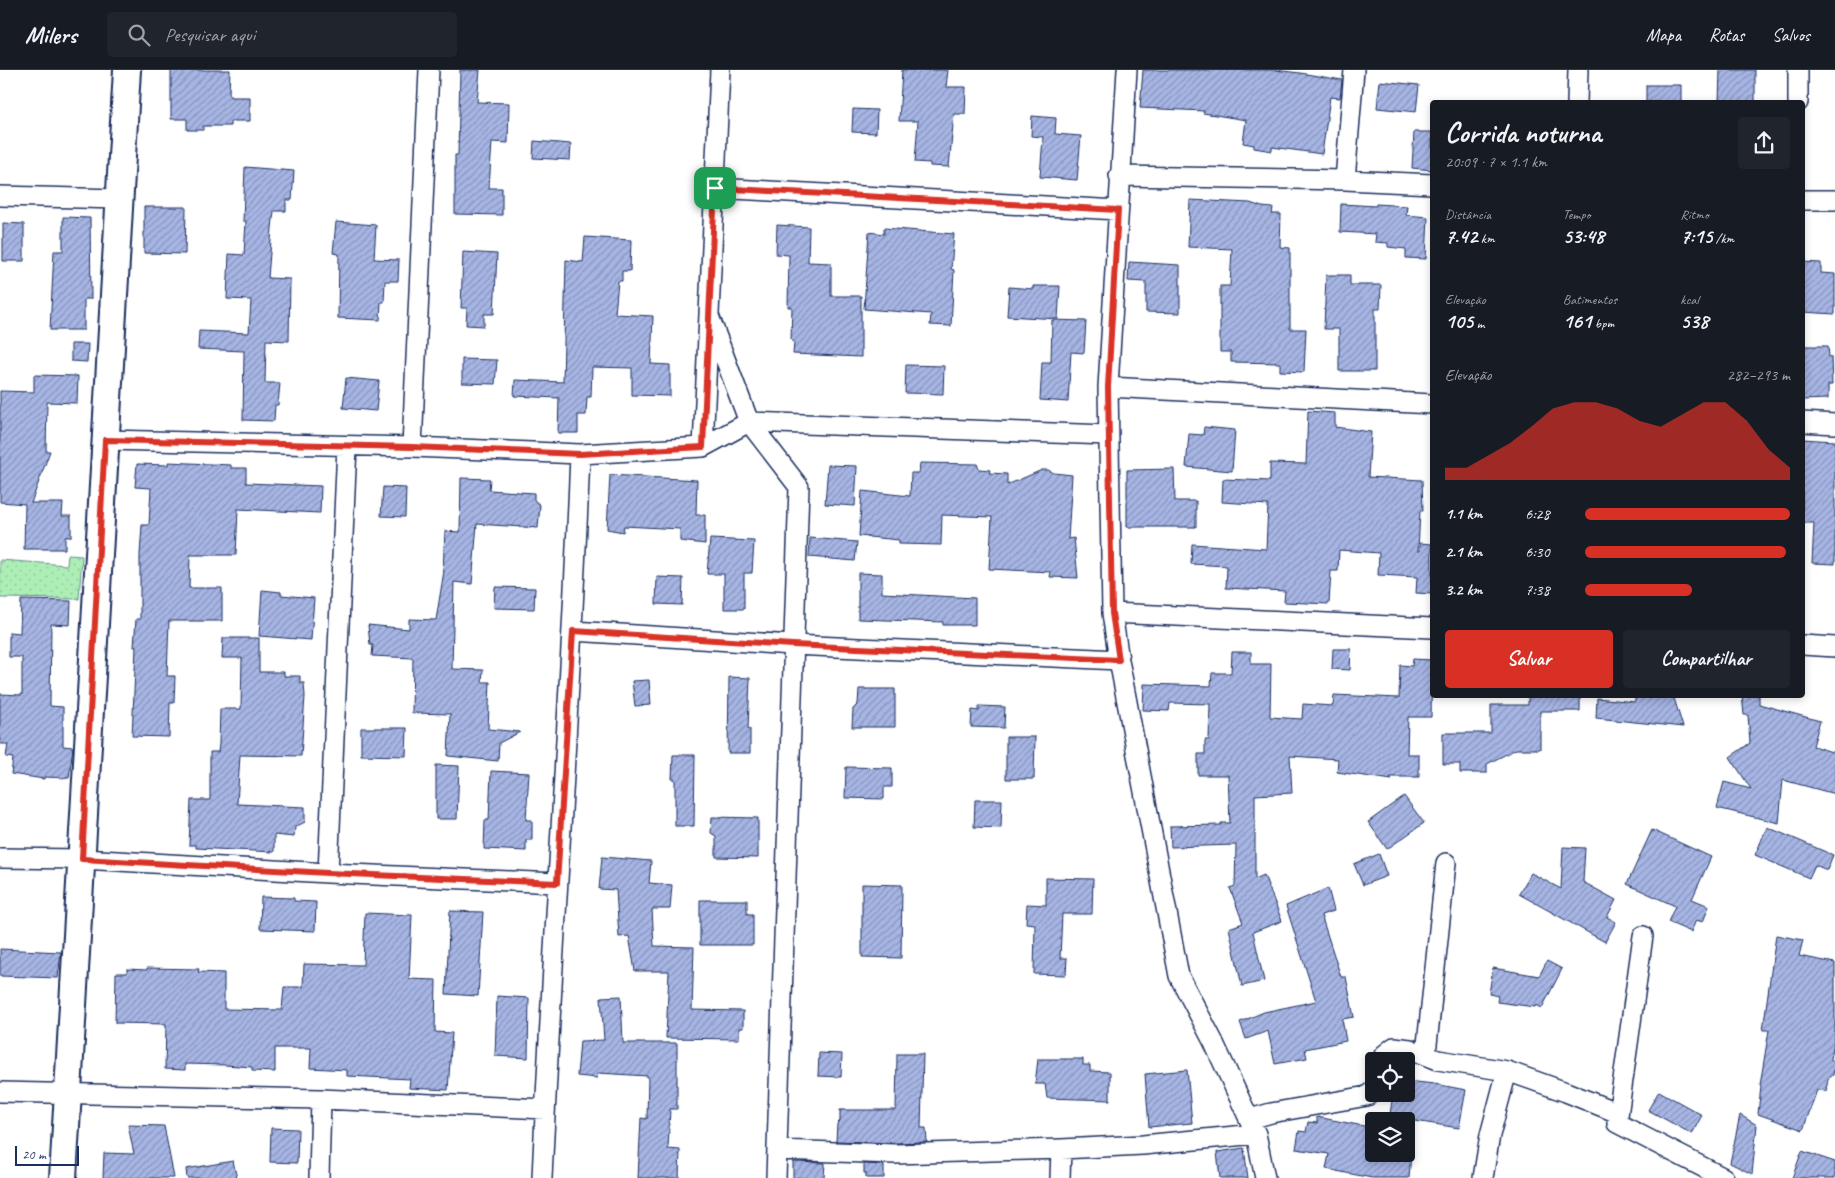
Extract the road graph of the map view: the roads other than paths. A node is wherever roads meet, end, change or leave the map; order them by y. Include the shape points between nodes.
1 (127, 70) edge
2 (429, 70) edge
3 (720, 70) edge
4 (1127, 70) edge
5 (1354, 70) edge
6 (1578, 70) edge
7 (1798, 70) edge
8 (1577, 100) edge
9 (1798, 100) edge
10 (1120, 176) junction
11 (1346, 180) junction
12 (1430, 184) edge
13 (715, 188) junction
14 (0, 196) edge
15 (119, 199) junction
16 (1805, 200) edge
17 (1835, 200) edge
18 (1118, 210) junction
19 (709, 316) junction
20 (1108, 387) junction
21 (1430, 404) edge
22 (749, 422) junction
23 (1805, 422) edge
24 (1835, 424) edge
25 (1108, 435) junction
26 (105, 440) junction
27 (347, 446) junction
28 (412, 447) junction
29 (703, 447) junction
30 (580, 454) junction
31 (1112, 613) junction
32 (1430, 628) edge
33 (573, 631) junction
34 (793, 645) junction
35 (1805, 645) edge
36 (1835, 647) edge
37 (1119, 660) junction
38 (0, 858) edge
39 (82, 859) junction
40 (1446, 863) dead end
41 (328, 873) junction
42 (557, 883) junction
43 (1643, 936) dead end
44 (1388, 1052) edge
45 (1426, 1054) junction
46 (1507, 1072) junction
47 (0, 1092) edge
48 (68, 1093) junction
49 (1365, 1096) edge
50 (321, 1099) junction
51 (545, 1110) junction
52 (1618, 1113) junction
53 (1253, 1127) junction
54 (1061, 1149) junction
55 (777, 1150) junction
56 (63, 1178) edge
57 (319, 1178) edge
58 (542, 1178) edge
59 (776, 1178) edge
60 (1060, 1178) edge
61 (1265, 1178) edge
62 (1483, 1178) edge
63 (1724, 1178) edge

1 - 15 street
2 - 28 street
3 - 13 street
4 - 10 street
5 - 11 street
6 - 8 street
7 - 9 street
10 - 11 street
10 - 18 street
11 - 12 street
13 - 18 street
13 - 19 street
14 - 15 street
15 - 26 street
16 - 17 street
18 - 20 street
19 - 22 street
19 - 29 street
20 - 21 street
20 - 25 street
22 - 25 street
22 - 29 street
22 - 34 street via 799,487
23 - 24 street
25 - 31 street
26 - 27 street
26 - 39 street
27 - 28 street
27 - 41 street
28 - 30 street
29 - 30 street
30 - 33 street
31 - 32 street
31 - 37 street
33 - 34 street
33 - 42 street
34 - 37 street
34 - 55 street
35 - 36 street
37 - 53 street via 1179,976
38 - 39 street
39 - 41 street
39 - 48 street
40 - 45 street
41 - 42 street
42 - 51 street
43 - 52 street
44 - 45 street via 1394,1047
45 - 46 street via 1438,1060
46 - 52 street
46 - 62 street via 1490,1135
47 - 48 street
48 - 50 street
48 - 56 street
49 - 53 street via 1271,1113
50 - 51 street
50 - 57 street
51 - 58 street
52 - 63 street via 1617,1123
53 - 54 street via 1143,1145
53 - 61 street
54 - 55 street via 896,1154
54 - 60 street
55 - 59 street

